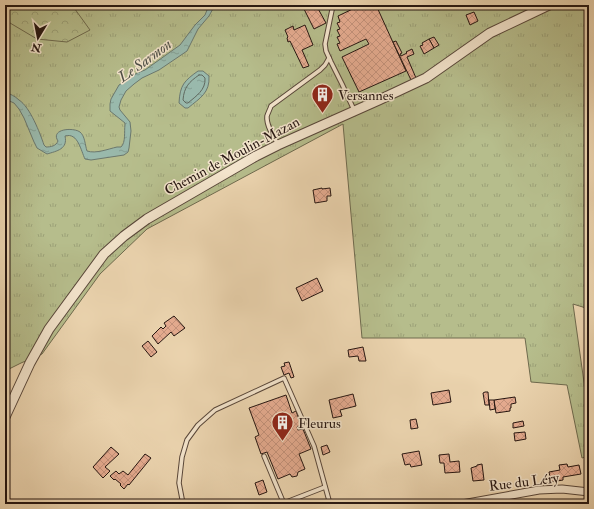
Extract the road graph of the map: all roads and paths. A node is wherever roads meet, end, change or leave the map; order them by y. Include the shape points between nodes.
1 (333, 5) edge
2 (549, 5) edge
3 (329, 58) junction
4 (355, 111) junction
5 (278, 145) junction
6 (5, 417) edge
7 (264, 456) dead end
8 (325, 487) junction
9 (589, 492) edge
10 (183, 504) edge
11 (284, 504) edge
12 (330, 504) edge
13 (462, 504) edge

1 - 3 lane via 325,44
2 - 4 street, Chemin de Moulin-Mazan via 490,33 426,78
3 - 4 lane
3 - 5 lane via 320,70 271,106 267,120
4 - 5 street, Chemin de Moulin-Mazan
5 - 6 street, Chemin de Moulin-Mazan via 147,219 104,254 49,329
7 - 11 lane
8 - 10 lane via 314,446 284,378 215,410 198,425 187,440 182,457 179,483
8 - 11 lane
8 - 12 lane
9 - 13 street, Rue du Léry via 539,490

